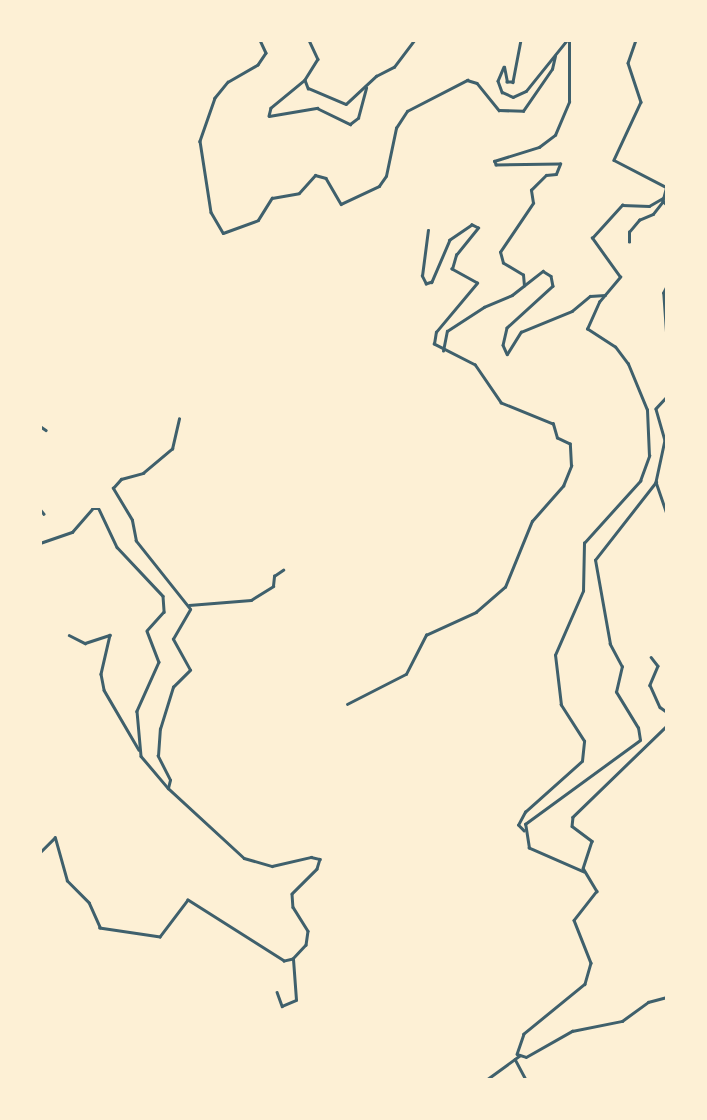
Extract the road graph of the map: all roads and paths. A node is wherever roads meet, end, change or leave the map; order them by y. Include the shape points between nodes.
1 (238, 40) edge
2 (250, 40) edge
3 (260, 40) edge
4 (309, 40) edge
5 (414, 40) edge
6 (521, 40) edge
7 (568, 40) edge
8 (636, 40) edge
9 (555, 56) junction
10 (305, 80) junction
11 (367, 85) junction
12 (667, 136) edge
13 (667, 156) edge
14 (666, 189) edge
15 (663, 199) junction
16 (667, 205) edge
17 (428, 230) dead end
18 (629, 242) dead end
19 (667, 285) edge
20 (524, 286) junction
21 (605, 295) junction
22 (666, 332) edge
23 (443, 351) junction
24 (667, 397) edge
25 (178, 419) dead end
26 (40, 426) edge
27 (46, 430) dead end
28 (656, 482) junction
29 (40, 509) edge
30 (44, 514) dead end
31 (667, 514) edge
32 (40, 543) edge
33 (40, 557) edge
34 (283, 570) dead end
35 (40, 583) edge
36 (189, 605) junction
37 (69, 635) dead end
38 (667, 641) edge
39 (651, 657) dead end
40 (667, 663) edge
41 (348, 704) dead end
42 (667, 712) edge
43 (667, 726) edge
44 (141, 756) junction
45 (168, 789) junction
46 (524, 831) junction
47 (40, 853) edge
48 (585, 873) junction
49 (293, 959) junction
50 (277, 992) dead end
51 (667, 997) edge
52 (519, 1056) junction
53 (515, 1059) junction
54 (486, 1080) edge
55 (526, 1080) edge

1 - 2 street
3 - 9 street via 266,53 258,65 228,82 215,99 200,141 211,212 223,233 258,220 272,198 295,195 315,175 326,178 341,204 379,186 386,176 396,128 407,111 467,80 477,83 499,110 523,111 552,69
4 - 10 street via 318,59
5 - 11 street via 394,67
6 - 9 street via 513,82 507,82 504,67 500,73 499,87 507,96 526,91
7 - 9 street
7 - 20 street via 569,102 555,135 539,147 494,161 496,165 560,164 556,174 546,175 531,190 533,203 500,252 503,263 523,275
8 - 14 street via 628,63 641,102 614,160
10 - 11 street via 310,90 346,104
10 - 11 street via 271,108 269,116 317,108 350,124 358,118
12 - 13 street
14 - 15 street
15 - 16 street
15 - 18 street via 653,214 639,220 629,232
15 - 21 street via 649,206 622,205 593,234 591,243 620,277
17 - 23 street via 422,276 426,284 432,282 450,240 472,225 478,228 452,265 454,273 477,284 436,332 434,344
19 - 22 street via 663,293
20 - 21 street via 543,271 554,280 551,290 507,328 503,349 507,354 521,332 572,311 590,296
20 - 23 street via 447,331
21 - 46 street via 587,330 615,347 628,364 647,410 649,456 640,481 584,543 583,591 555,655 561,705 584,741 582,761 525,812 518,825
23 - 41 street via 475,365 501,403 553,424 557,438 570,444 571,466 563,486 532,521 505,587 476,612 426,635 406,674
24 - 28 street via 656,406 665,440
25 - 36 street via 172,449 143,473 117,481 113,491 132,520 136,541
26 - 27 street
28 - 31 street
28 - 46 street via 596,560 610,644 622,667 616,692 638,727 640,740 528,818
29 - 30 street
32 - 44 street via 72,532 92,509 100,509 117,547 163,596 164,612 147,631 159,662 137,711
33 - 35 street
34 - 36 street via 274,576 272,586 251,600
36 - 45 street via 188,617 173,639 190,670 173,687 160,729 158,757 170,780
37 - 44 street via 85,643 110,635 101,674 104,690
38 - 40 street
39 - 42 street via 658,666 650,685
43 - 48 street via 573,817 572,826 592,841 582,860
44 - 45 street
45 - 49 street via 244,859 272,866 320,859 319,866 292,894 293,907 309,934
46 - 48 street via 534,852
47 - 49 street via 55,838 67,881 89,903 100,928 160,937 188,900 256,946 284,961
48 - 52 street via 597,891 574,920 591,957 585,984 524,1034
49 - 50 street via 296,1000 282,1006
51 - 52 street via 648,1002 622,1021 572,1031
52 - 53 street
53 - 54 street
53 - 55 street

